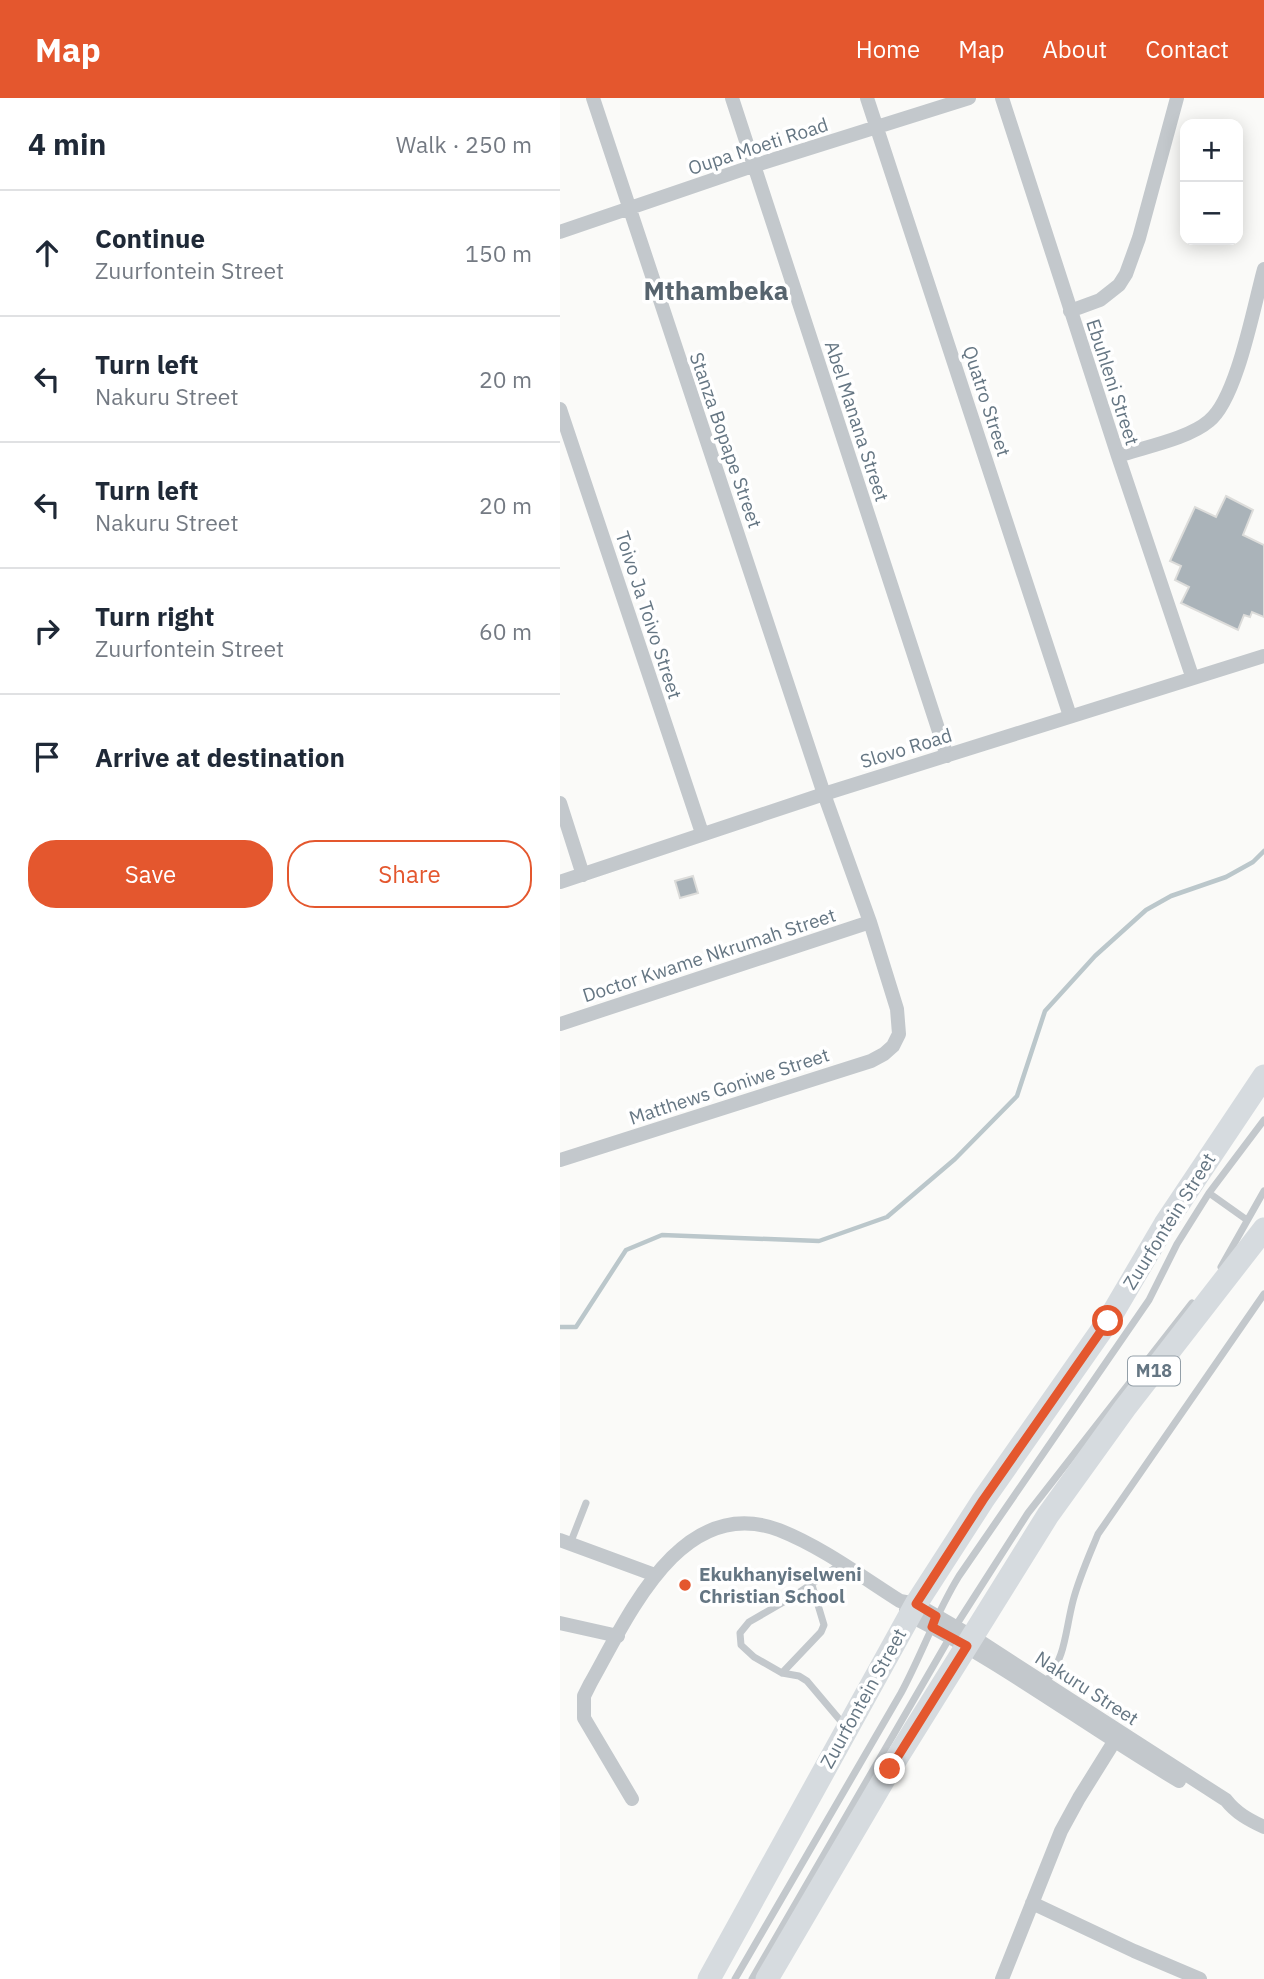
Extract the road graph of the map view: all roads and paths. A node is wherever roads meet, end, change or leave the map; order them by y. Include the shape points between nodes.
1 (593, 98) edge
2 (732, 98) edge
3 (867, 98) edge
4 (969, 98) edge
5 (1002, 98) edge
6 (1177, 98) edge
7 (877, 128) junction
8 (753, 166) junction
9 (628, 209) junction
10 (560, 232) edge
11 (1264, 269) edge
12 (1070, 312) junction
13 (560, 409) edge
14 (1118, 456) junction
15 (1264, 656) edge
16 (1192, 676) junction
17 (1070, 716) junction
18 (947, 756) junction
19 (824, 794) junction
20 (560, 803) edge
21 (702, 833) junction
22 (583, 875) junction
23 (560, 882) edge
24 (870, 922) junction
25 (560, 1024) edge
26 (899, 1034) joint
27 (1264, 1076) edge
28 (1264, 1120) edge
29 (560, 1160) edge
30 (1264, 1191) edge
31 (1209, 1193) junction
32 (1256, 1224) edge
33 (1217, 1274) dead end
34 (1201, 1292) dead end
35 (1264, 1294) edge
36 (586, 1503) dead end
37 (565, 1542) edge
38 (841, 1564) junction
39 (655, 1575) junction
40 (812, 1585) junction
41 (908, 1607) junction
42 (934, 1621) junction
43 (560, 1623) edge
44 (618, 1636) junction
45 (961, 1636) junction
46 (782, 1673) junction
47 (1045, 1682) junction
48 (846, 1728) junction
49 (1117, 1738) junction
50 (632, 1800) dead end
51 (1264, 1827) edge
52 (1032, 1903) junction
53 (709, 1979) edge
54 (735, 1979) edge
55 (752, 1979) edge
56 (766, 1979) edge
57 (1002, 1979) edge
58 (1200, 1979) edge

1 - 9 street, Stanza Bopape Street
2 - 8 street, Abel Manana Street
3 - 7 street, Quatro Street
4 - 7 street, Oupa Moeti Road
5 - 12 street, Ebuhleni Street
6 - 12 street via 1126,274 1100,300
7 - 8 street, Oupa Moeti Road
7 - 17 street, Quatro Street
8 - 9 street, Oupa Moeti Road
8 - 18 street, Abel Manana Street
9 - 10 street, Oupa Moeti Road
9 - 19 street, Stanza Bopape Street
11 - 14 street via 1235,375 1217,414 1198,429
12 - 14 street, Ebuhleni Street
13 - 21 street, Toivo Ja Toivo Street
14 - 16 street, Ebuhleni Street
15 - 16 street, Slovo Road
16 - 17 street, Slovo Road
17 - 18 street, Slovo Road
18 - 19 street, Slovo Road
19 - 21 street, Slovo Road
19 - 24 street, Stanza Bopape Street
20 - 22 street
21 - 22 street, Slovo Road
22 - 23 street, Slovo Road
24 - 25 street, Doctor Kwame Nkrumah Street
24 - 26 street, Stanza Bopape Street via 897,1009
26 - 29 street, Matthews Goniwe Street via 893,1046 871,1061
27 - 41 main road, Zuurfontein Street via 1165,1224 1108,1321
28 - 31 lane
30 - 32 lane
31 - 32 lane
31 - 42 lane via 1149,1300 976,1549
32 - 33 lane
32 - 45 main road, M18
34 - 45 lane via 1028,1513
35 - 47 lane via 1098,1534 1073,1603 1063,1654
36 - 37 lane
37 - 39 street
38 - 39 street, Nakuru Street via 778,1530 739,1524 704,1534 679,1550
38 - 40 lane
38 - 41 street, Nakuru Street
39 - 44 street, Nakuru Street
40 - 46 lane via 824,1625
40 - 46 lane via 749,1622 740,1633 741,1645 750,1654
41 - 42 street, Nakuru Street
41 - 48 main road, Zuurfontein Street
42 - 45 street, Nakuru Street
42 - 54 lane via 901,1693
43 - 44 street
44 - 50 street, Nakuru Street via 582,1707 590,1732
45 - 47 street, Nakuru Street
45 - 49 street, Nakuru Street
45 - 55 lane
45 - 56 main road, M18 via 890,1769
46 - 48 lane via 807,1681
47 - 49 street, Nakuru Street
48 - 53 main road, Zuurfontein Street
49 - 51 street, Nakuru Street
49 - 52 street via 1061,1831
52 - 57 street
52 - 58 street

